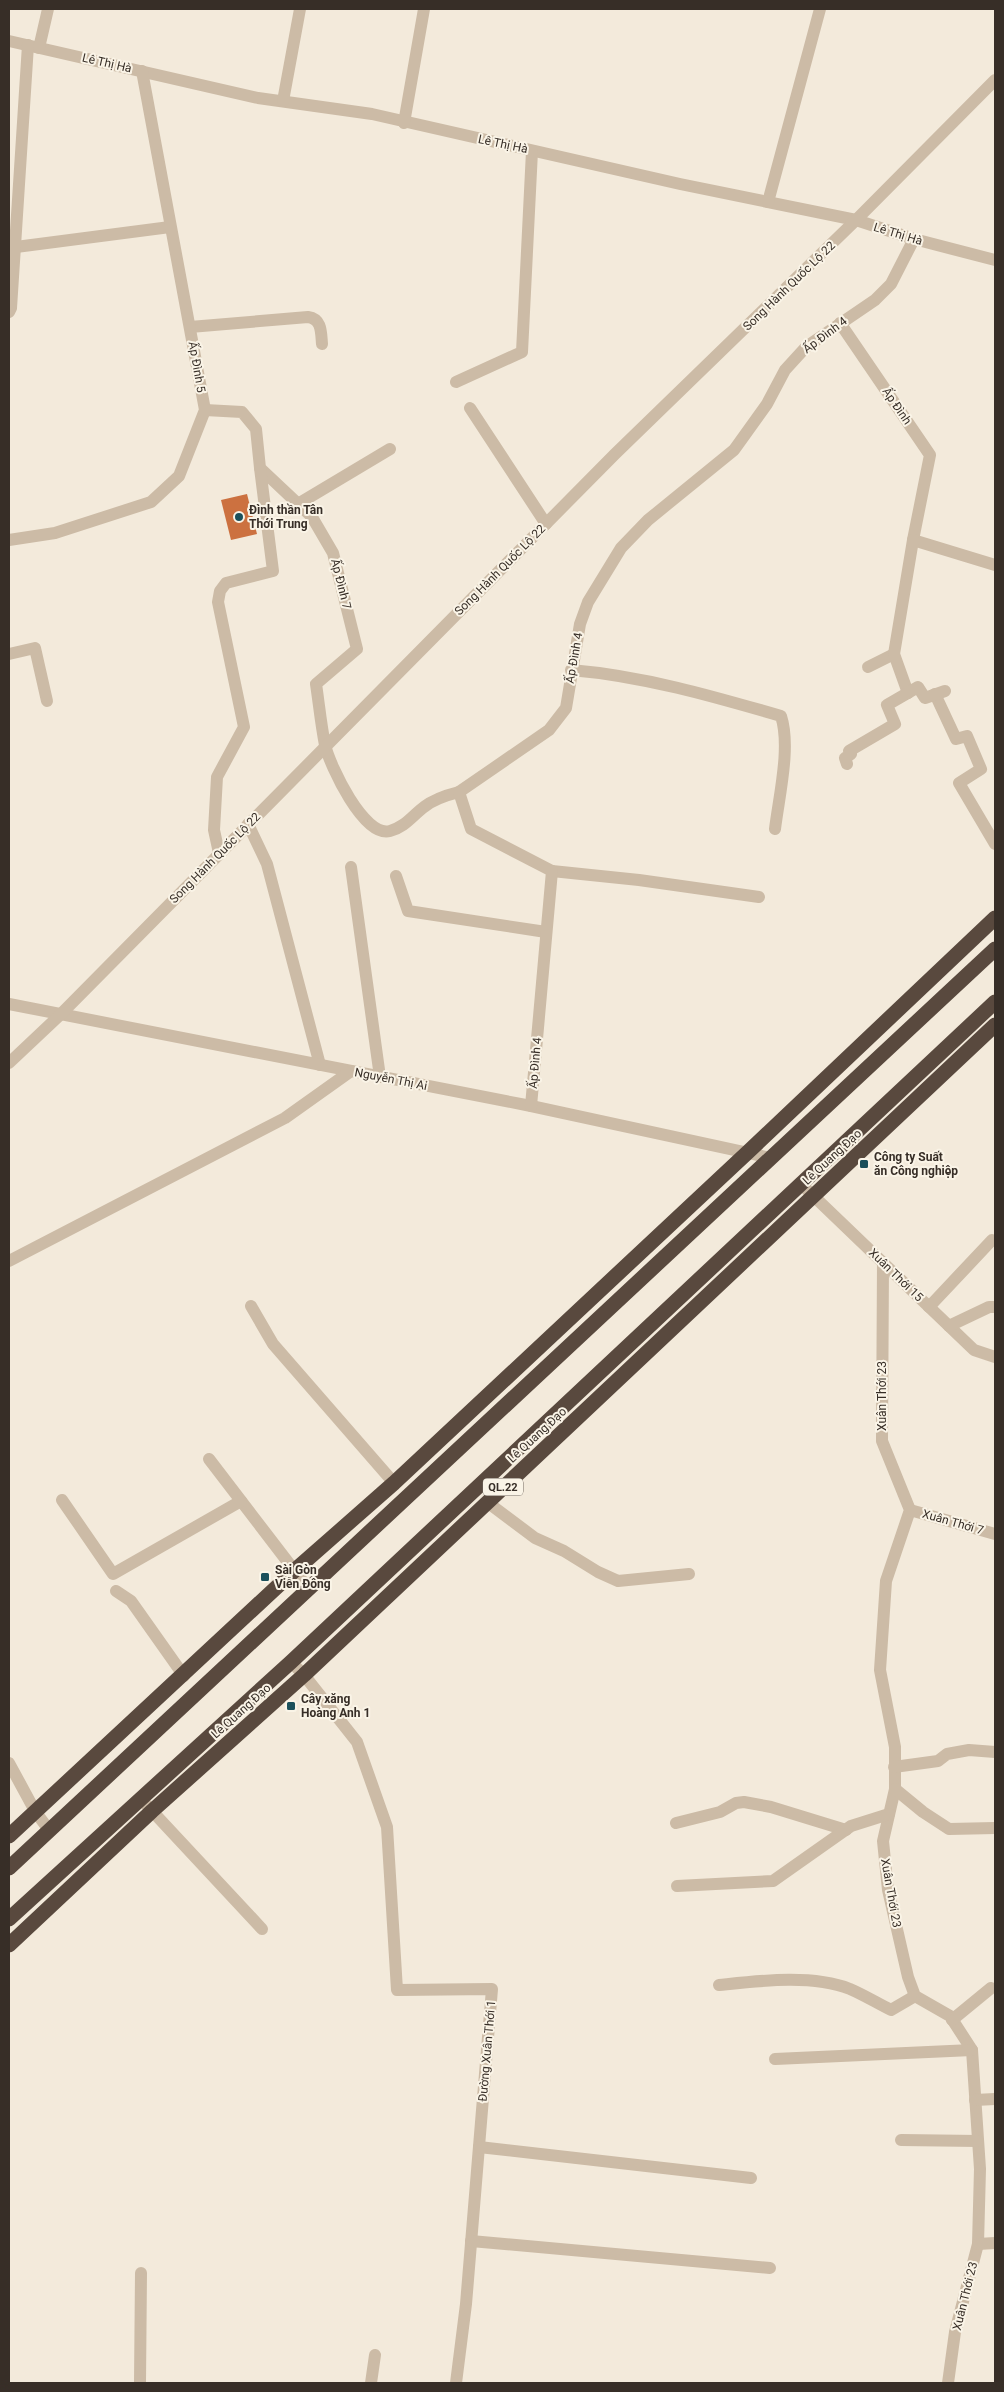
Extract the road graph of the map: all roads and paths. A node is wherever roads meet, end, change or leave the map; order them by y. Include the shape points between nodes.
1 (48, 9) edge
2 (300, 9) edge
3 (424, 9) edge
4 (820, 9) edge
5 (9, 41) edge
6 (33, 46) junction
7 (142, 71) junction
8 (995, 80) edge
9 (283, 101) junction
10 (404, 122) junction
11 (532, 151) junction
12 (768, 202) junction
13 (856, 220) junction
14 (170, 227) junction
15 (914, 239) junction
16 (16, 247) junction
17 (995, 260) edge
18 (9, 312) edge
19 (840, 323) junction
20 (190, 326) junction
21 (322, 344) dead end
22 (456, 382) dead end
23 (470, 408) dead end
24 (205, 410) junction
25 (390, 449) dead end
26 (260, 468) junction
27 (298, 504) junction
28 (546, 524) junction
29 (9, 540) edge
30 (913, 540) junction
31 (995, 565) edge
32 (9, 654) edge
33 (894, 654) junction
34 (868, 667) dead end
35 (571, 670) junction
36 (908, 693) junction
37 (47, 701) dead end
38 (325, 746) junction
39 (847, 764) dead end
40 (459, 792) junction
41 (248, 824) junction
42 (775, 830) dead end
43 (995, 844) edge
44 (219, 853) junction
45 (351, 867) dead end
46 (552, 871) junction
47 (396, 876) dead end
48 (759, 897) dead end
49 (995, 918) edge
50 (546, 932) junction
51 (995, 949) edge
52 (995, 1002) edge
53 (9, 1004) edge
54 (60, 1015) junction
55 (995, 1025) edge
56 (9, 1063) edge
57 (320, 1065) junction
58 (352, 1071) junction
59 (380, 1077) junction
60 (531, 1106) junction
61 (748, 1152) junction
62 (771, 1158) junction
63 (801, 1184) junction
64 (813, 1195) junction
65 (992, 1240) dead end
66 (9, 1261) edge
67 (883, 1262) junction
68 (251, 1306) dead end
69 (929, 1307) junction
70 (995, 1307) edge
71 (949, 1326) junction
72 (995, 1357) edge
73 (209, 1459) dead end
74 (394, 1483) junction
75 (62, 1500) dead end
76 (242, 1501) junction
77 (487, 1502) junction
78 (910, 1510) junction
79 (995, 1534) edge
80 (294, 1572) junction
81 (689, 1574) dead end
82 (308, 1587) junction
83 (116, 1591) dead end
84 (291, 1662) junction
85 (304, 1675) junction
86 (184, 1676) junction
87 (995, 1752) edge
88 (9, 1763) edge
89 (894, 1767) junction
90 (895, 1788) junction
91 (140, 1798) junction
92 (35, 1811) junction
93 (152, 1811) junction
94 (889, 1814) junction
95 (676, 1823) dead end
96 (995, 1828) edge
97 (48, 1830) junction
98 (846, 1830) junction
99 (9, 1836) edge
100 (9, 1868) edge
101 (677, 1886) dead end
102 (9, 1919) edge
103 (262, 1928) dead end
104 (9, 1945) edge
105 (719, 1985) dead end
106 (991, 1988) dead end
107 (915, 1996) junction
108 (952, 2020) junction
109 (972, 2050) junction
110 (775, 2059) dead end
111 (995, 2099) edge
112 (975, 2100) junction
113 (901, 2140) dead end
114 (978, 2141) junction
115 (479, 2147) junction
116 (751, 2178) dead end
117 (471, 2241) junction
118 (995, 2243) edge
119 (978, 2244) junction
120 (770, 2268) dead end
121 (141, 2273) dead end
122 (375, 2355) dead end
123 (140, 2383) edge
124 (372, 2383) edge
125 (456, 2383) edge
126 (948, 2383) edge

1 - 6 street
2 - 9 street
3 - 10 street
4 - 12 street
5 - 6 street, Lê Thị Hà
6 - 7 street, Lê Thị Hà
6 - 16 street
7 - 9 street, Lê Thị Hà
7 - 14 street, Ấp Đình 5
8 - 13 street, Song Hành Quốc Lộ 22
9 - 10 street, Lê Thị Hà
10 - 11 street, Lê Thị Hà
11 - 12 street, Lê Thị Hà
11 - 22 street via 522,352
12 - 13 street, Lê Thị Hà
13 - 15 street, Lê Thị Hà
13 - 28 street, Song Hành Quốc Lộ 22
14 - 16 street
14 - 20 street, Ấp Đình 5
15 - 17 street, Lê Thị Hà
15 - 19 street, Ấp Đình 4 via 891,284 875,300
16 - 18 street
19 - 30 street, Ấp Đình via 930,454
19 - 35 street, Ấp Đình 4 via 806,348 785,370 767,404 734,450 648,520 621,548 588,602
20 - 21 street via 308,317 319,322
20 - 24 street, Ấp Đình 5
23 - 28 street
24 - 26 street via 242,412 256,429
24 - 29 street, Ấp Đình 5 via 180,476 151,502 55,533
25 - 27 street
26 - 27 street, Ấp Đình 7
26 - 44 street via 273,571 226,584 220,591 218,602 244,727 217,777 214,830
27 - 38 street, Ấp Đình 7 via 312,517 333,553 357,649 316,684
28 - 38 street, Song Hành Quốc Lộ 22
30 - 31 street
30 - 33 street, Ấp Đình
32 - 37 street via 35,648
33 - 34 street
33 - 36 street
35 - 40 street, Ấp Đình 4 via 566,708 549,730
35 - 42 street via 600,672 671,686 780,716 785,728
36 - 39 street via 886,705 895,724 849,751 851,754 845,758
36 - 43 street via 918,687 925,698 940,692 956,739 967,736 981,769 959,782
38 - 40 street, Ấp Đình 4 via 355,808 375,829 388,832 400,827 424,807
38 - 41 street, Song Hành Quốc Lộ 22
40 - 46 street via 471,829
41 - 44 street, Song Hành Quốc Lộ 22
41 - 57 street via 267,864
44 - 54 street, Song Hành Quốc Lộ 22
45 - 59 street
46 - 48 street
46 - 50 street, Ấp Đình 4
47 - 50 street via 408,911
49 - 61 highway
50 - 60 street, Ấp Đình 4
51 - 62 highway
52 - 63 highway, Lê Quang Đạo / QL.22
53 - 54 street, Nguyễn Thị Ai
54 - 56 street, Song Hành Quốc Lộ 22
54 - 57 street, Nguyễn Thị Ai
55 - 64 highway, Lê Quang Đạo / QL.22
57 - 58 street, Nguyễn Thị Ai
58 - 59 street, Nguyễn Thị Ai
58 - 66 street via 285,1118
59 - 60 street, Nguyễn Thị Ai
60 - 61 street, Nguyễn Thị Ai
61 - 62 street, Nguyễn Thị Ai
61 - 74 highway
62 - 82 highway
63 - 64 street, Xuân Thới 15
63 - 84 highway, Lê Quang Đạo / QL.22
64 - 67 street, Xuân Thới 15
64 - 77 highway, Lê Quang Đạo / QL.22
65 - 69 street
67 - 69 street, Xuân Thới 15
67 - 78 street, Xuân Thới 23 via 882,1441
68 - 74 street via 273,1344
69 - 71 street, Xuân Thới 15
70 - 71 street
71 - 72 street, Xuân Thới 15 via 974,1350
73 - 76 street
74 - 80 highway
75 - 76 street via 113,1574
76 - 80 street
77 - 81 street via 535,1538 618,1581
77 - 85 highway, Lê Quang Đạo / QL.22
78 - 79 street, Xuân Thới 7
78 - 89 street, Xuân Thới 23 via 886,1581 880,1670 895,1747
80 - 82 street
80 - 86 highway
82 - 97 highway
83 - 86 street via 131,1601
84 - 85 street, Đường Xuân Thới 1
84 - 91 highway, Lê Quang Đạo / QL.22
85 - 93 highway, Lê Quang Đạo / QL.22
85 - 115 street, Đường Xuân Thới 1 via 356,1742 387,1827 397,1990 492,1989
86 - 92 highway
87 - 89 street via 969,1750 947,1754 938,1761
88 - 92 street
89 - 90 street, Xuân Thới 23
90 - 94 street, Xuân Thới 23
90 - 96 street via 949,1829
91 - 93 street
91 - 102 highway, Lê Quang Đạo / QL.22
92 - 97 street
92 - 99 highway
93 - 103 street
93 - 104 highway, Lê Quang Đạo / QL.22
94 - 98 street
94 - 107 street, Xuân Thới 23 via 883,1841 888,1890
95 - 98 street via 744,1802
97 - 100 highway
98 - 101 street via 773,1881
105 - 107 street via 761,1980 815,1982 848,1989 891,2010
106 - 108 street
107 - 108 street
108 - 109 street
109 - 110 street
109 - 112 street, Xuân Thới 23
111 - 112 street
112 - 114 street, Xuân Thới 23
113 - 114 street
114 - 119 street, Xuân Thới 23
115 - 116 street
115 - 117 street, Đường Xuân Thới 1
117 - 120 street
117 - 125 street, Đường Xuân Thới 1
118 - 119 street
119 - 126 street, Xuân Thới 23 via 955,2332
121 - 123 street
122 - 124 street

